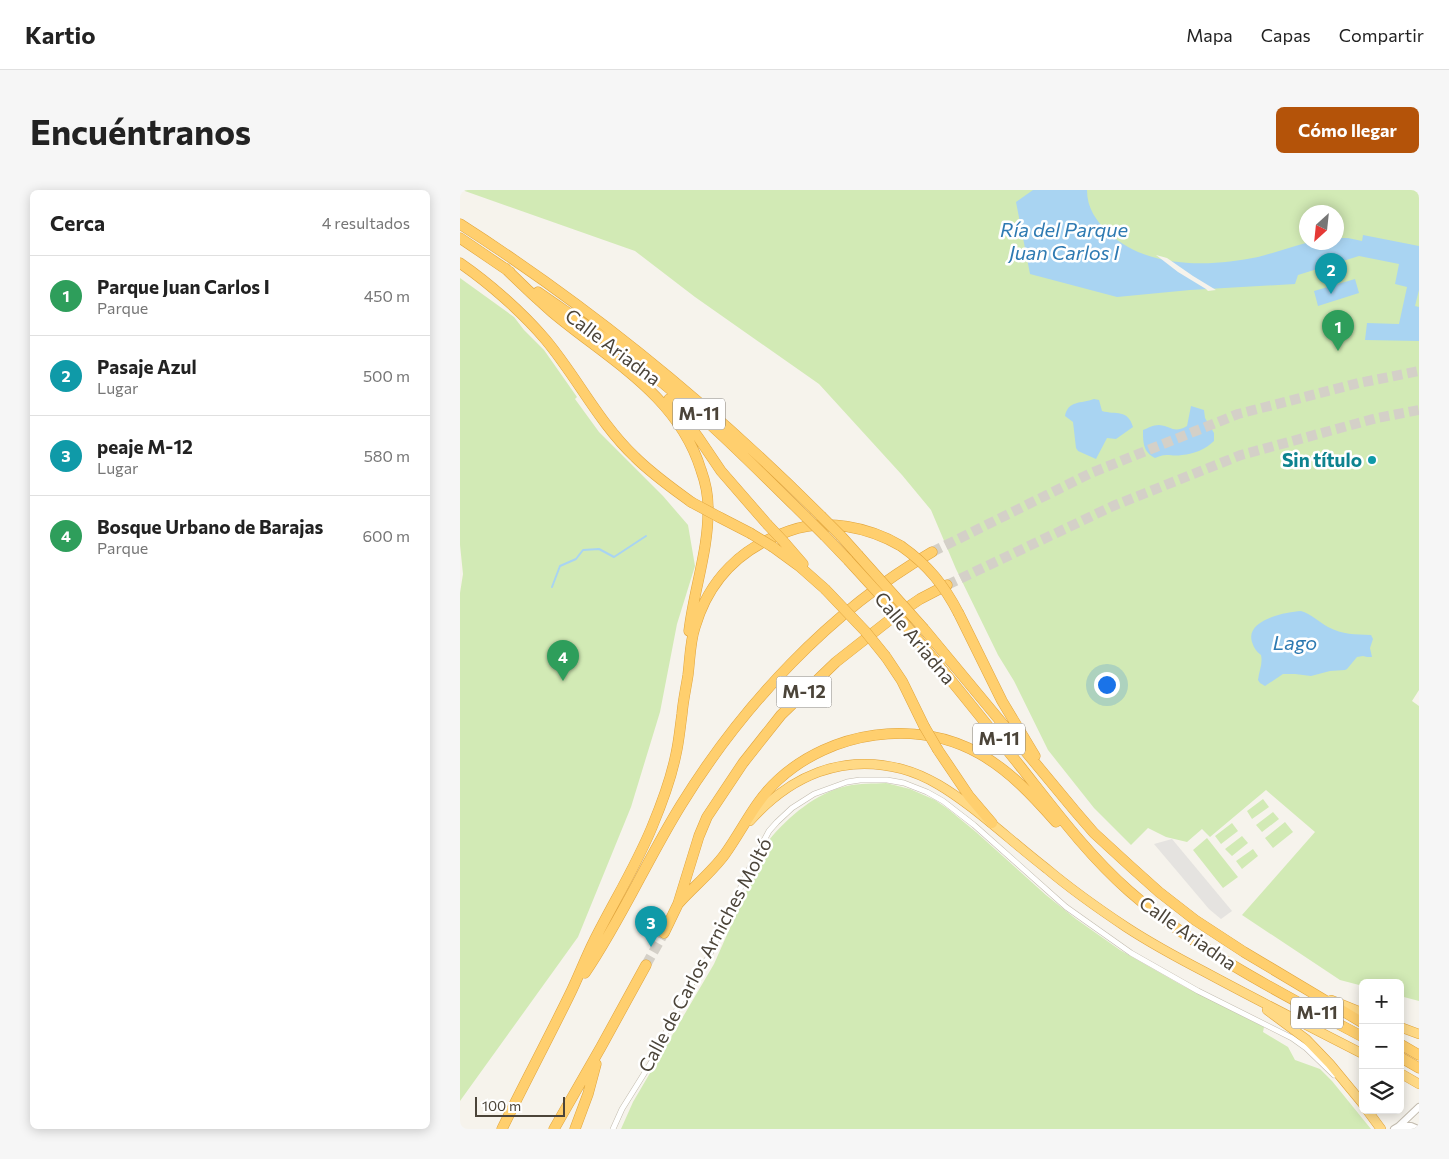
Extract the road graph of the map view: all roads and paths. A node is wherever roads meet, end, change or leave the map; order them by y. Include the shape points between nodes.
1 (460, 224) edge
2 (460, 238) edge
3 (460, 263) edge
4 (504, 268) junction
5 (582, 323) junction
6 (932, 552) tunnel mouth
7 (947, 585) tunnel mouth
8 (825, 589) junction
9 (682, 712) junction
10 (1054, 787) junction
11 (992, 823) junction
12 (741, 830) junction
13 (1081, 843) junction
14 (678, 904) junction
15 (664, 933) tunnel mouth
16 (646, 965) tunnel mouth
17 (1308, 991) junction
18 (1242, 992) junction
19 (570, 995) junction
20 (1359, 1011) edge
21 (1359, 1021) edge
22 (1404, 1028) edge
23 (1419, 1034) edge
24 (1359, 1035) edge
25 (1404, 1046) edge
26 (601, 1047) junction
27 (1359, 1052) edge
28 (1419, 1054) edge
29 (1404, 1060) edge
30 (1419, 1068) edge
31 (1404, 1075) edge
32 (1419, 1084) edge
33 (588, 1094) junction
34 (1359, 1100) edge
35 (1359, 1101) edge
36 (1419, 1107) edge
37 (1370, 1114) edge
38 (1396, 1128) edge
39 (502, 1129) edge
40 (554, 1129) edge
41 (575, 1129) edge
42 (580, 1129) edge
43 (613, 1129) edge
44 (1381, 1129) edge
45 (1418, 1129) edge

1 - 10 highway, Calle Ariadna / M-11, bridge via 512,257 640,352 774,469 858,555
2 - 4 highway, Calle Ariadna / M-11
3 - 8 highway, bridge via 495,290 545,339 604,423 634,457 692,502 773,546
4 - 5 highway, Calle Ariadna / M-11
4 - 9 highway via 552,312 650,389 674,417 698,459 708,505 708,533 690,616
5 - 8 highway, bridge via 673,404 721,471
5 - 13 highway, Calle Ariadna / M-11, bridge via 643,367 693,409 825,536 915,636
6 - 19 highway, M-12 via 872,592 828,628 776,678 735,727 680,806 602,948
7 - 14 highway, M-12 via 892,618 836,662 781,715 707,816
8 - 11 highway, bridge via 886,657 938,750
9 - 10 highway, bridge via 694,628 704,602 729,566 754,546 798,528 846,526 869,531 901,546 934,575 946,591 1002,701
9 - 19 highway via 676,755 664,798 647,840 593,943
10 - 17 highway, Calle Ariadna / M-11 via 1094,832 1160,892 1218,936
11 - 12 highway via 947,789 923,776 902,769 859,764 825,770 789,786 766,803
11 - 18 highway via 1105,913 1169,953
12 - 13 highway via 765,793 811,756 860,738 905,734 934,737 991,761 1020,783 1063,830
12 - 14 highway via 724,856
13 - 24 highway, Calle Ariadna / M-11 via 1129,891 1190,939 1250,976
14 - 15 highway, M-12
16 - 26 highway
17 - 20 highway
17 - 21 highway, Calle Ariadna / M-11
18 - 27 highway
18 - 34 highway via 1306,1040
19 - 39 highway, M-12
22 - 23 highway
25 - 28 highway
26 - 33 highway
26 - 40 highway
29 - 30 highway
31 - 32 highway
33 - 41 highway
33 - 42 highway
35 - 43 street, Calle de Carlos Arniches Moltó via 1306,1048 1285,1034 1131,953 1066,907 943,801 904,783 860,780 814,794 792,808 769,831 709,956
36 - 38 street
37 - 44 highway
38 - 45 street via 1410,1126

